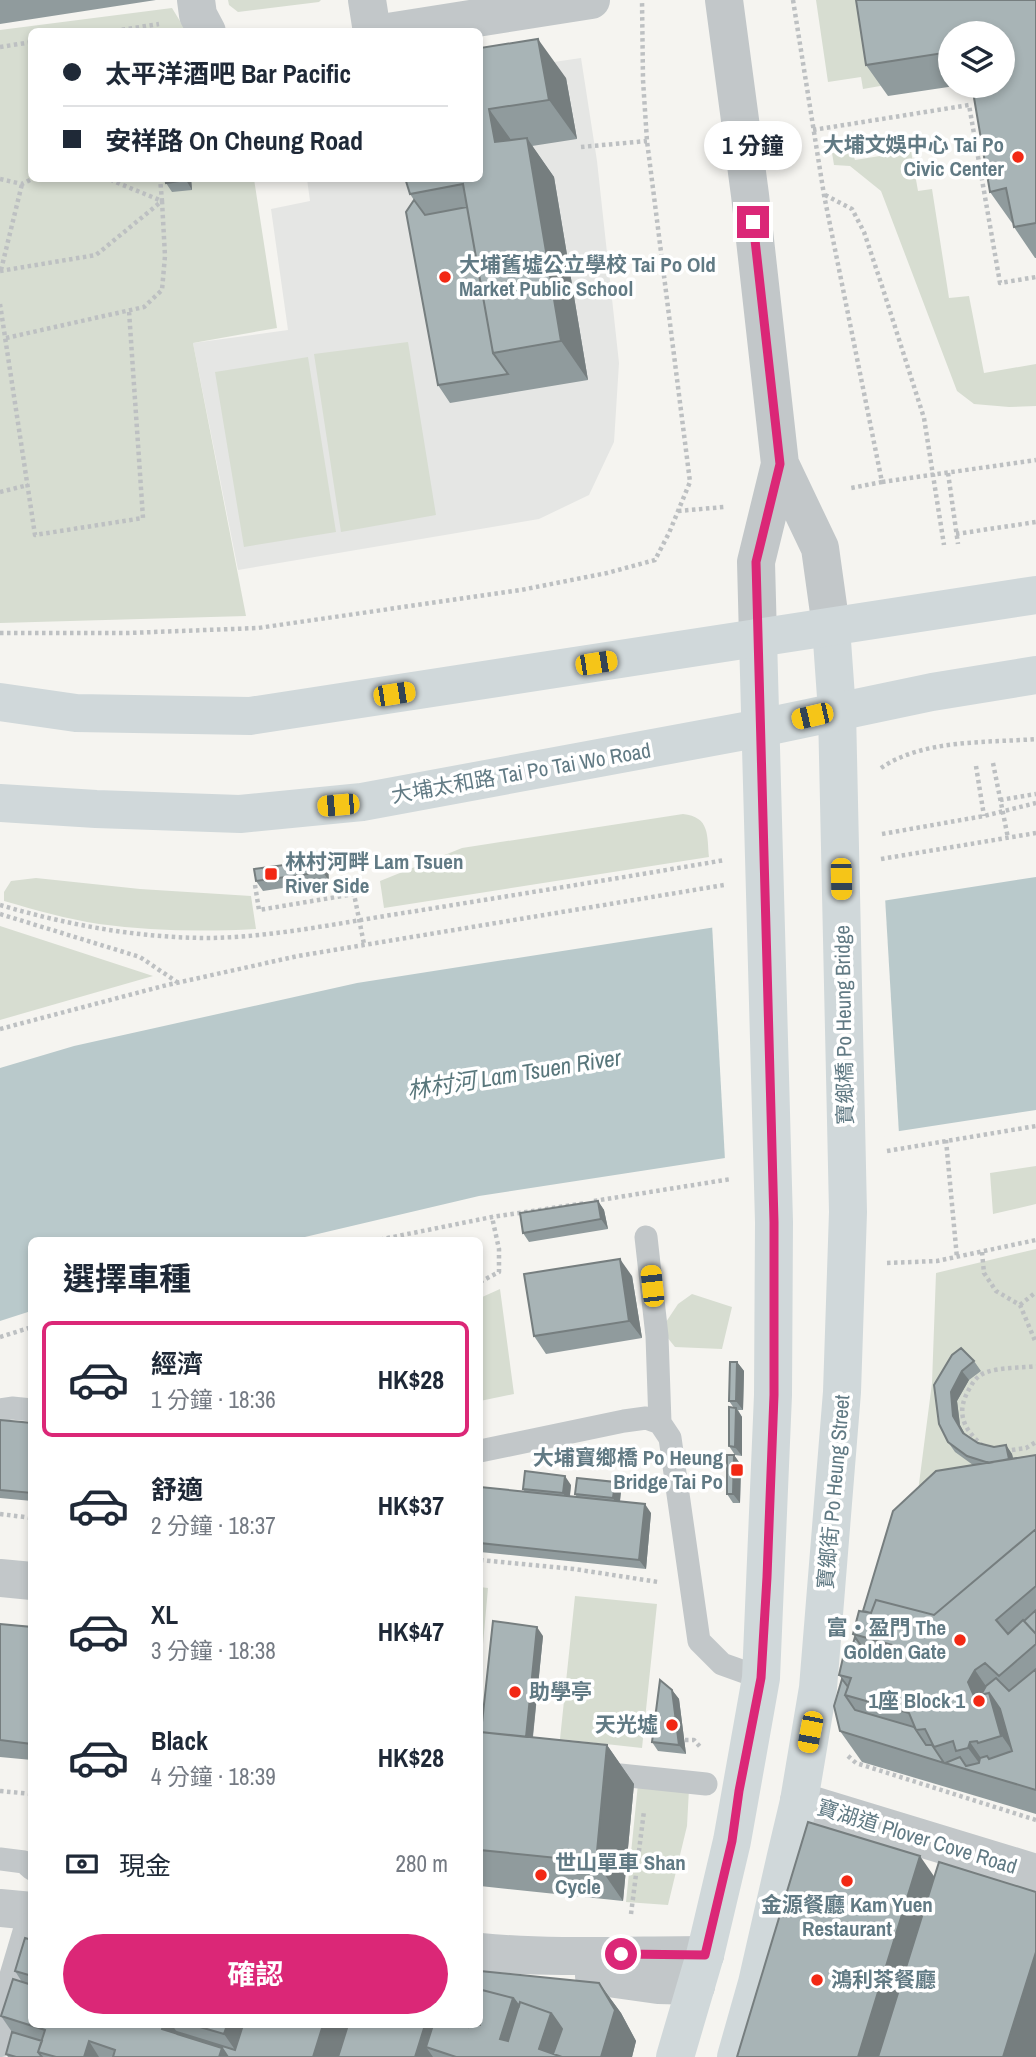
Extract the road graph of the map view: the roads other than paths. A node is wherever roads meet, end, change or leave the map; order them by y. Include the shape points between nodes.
1 (196, 0) edge
2 (367, 0) edge
3 (590, 0) edge
4 (724, 0) edge
5 (205, 28) edge
6 (371, 28) edge
7 (413, 28) edge
8 (780, 464) junction
9 (1036, 595) edge
10 (831, 627) junction
11 (758, 638) junction
12 (1036, 676) edge
13 (0, 702) edge
14 (837, 710) junction
15 (761, 728) junction
16 (0, 803) edge
17 (848, 1212) joint
18 (646, 1237) dead end
19 (0, 1410) edge
20 (28, 1410) edge
21 (660, 1423) junction
22 (483, 1450) edge
23 (0, 1578) edge
24 (28, 1581) edge
25 (761, 1678) junction
26 (584, 1771) edge
27 (706, 1784) dead end
28 (799, 1801) junction
29 (0, 1859) edge
30 (28, 1866) edge
31 (1036, 1873) edge
32 (0, 1908) edge
33 (28, 1912) edge
34 (28, 1944) edge
35 (509, 1961) edge
36 (701, 1971) junction
37 (0, 2038) edge
38 (675, 2057) edge
39 (736, 2057) edge

1 - 5 street
2 - 6 street
3 - 7 street
4 - 8 street
8 - 10 street via 820,548
8 - 11 street via 756,562
9 - 10 main road
10 - 11 main road
10 - 14 main road, 寶鄉橋 Po Heung Bridge
11 - 13 main road via 250,716 76,713
11 - 15 main road
12 - 14 main road, 大埔太和路 Tai Po Tai Wo Road
14 - 15 main road, 大埔太和路 Tai Po Tai Wo Road
14 - 17 main road, 寶鄉橋 Po Heung Bridge
15 - 16 main road, 大埔太和路 Tai Po Tai Wo Road via 362,802 240,814
15 - 25 main road via 774,1222 774,1395
17 - 28 main road, 寶鄉街 Po Heung Street via 842,1392 821,1664
18 - 21 lane via 657,1336
19 - 20 lane
21 - 22 lane via 624,1421
21 - 25 lane via 670,1438 699,1641 722,1664
23 - 24 street
25 - 36 main road via 732,1841
26 - 27 lane
28 - 31 street, 寶湖道 Plover Cove Road
28 - 39 main road, 寶鄉街 Po Heung Street
29 - 30 lane
32 - 33 street
34 - 37 street
35 - 36 street via 658,1984
36 - 38 main road

